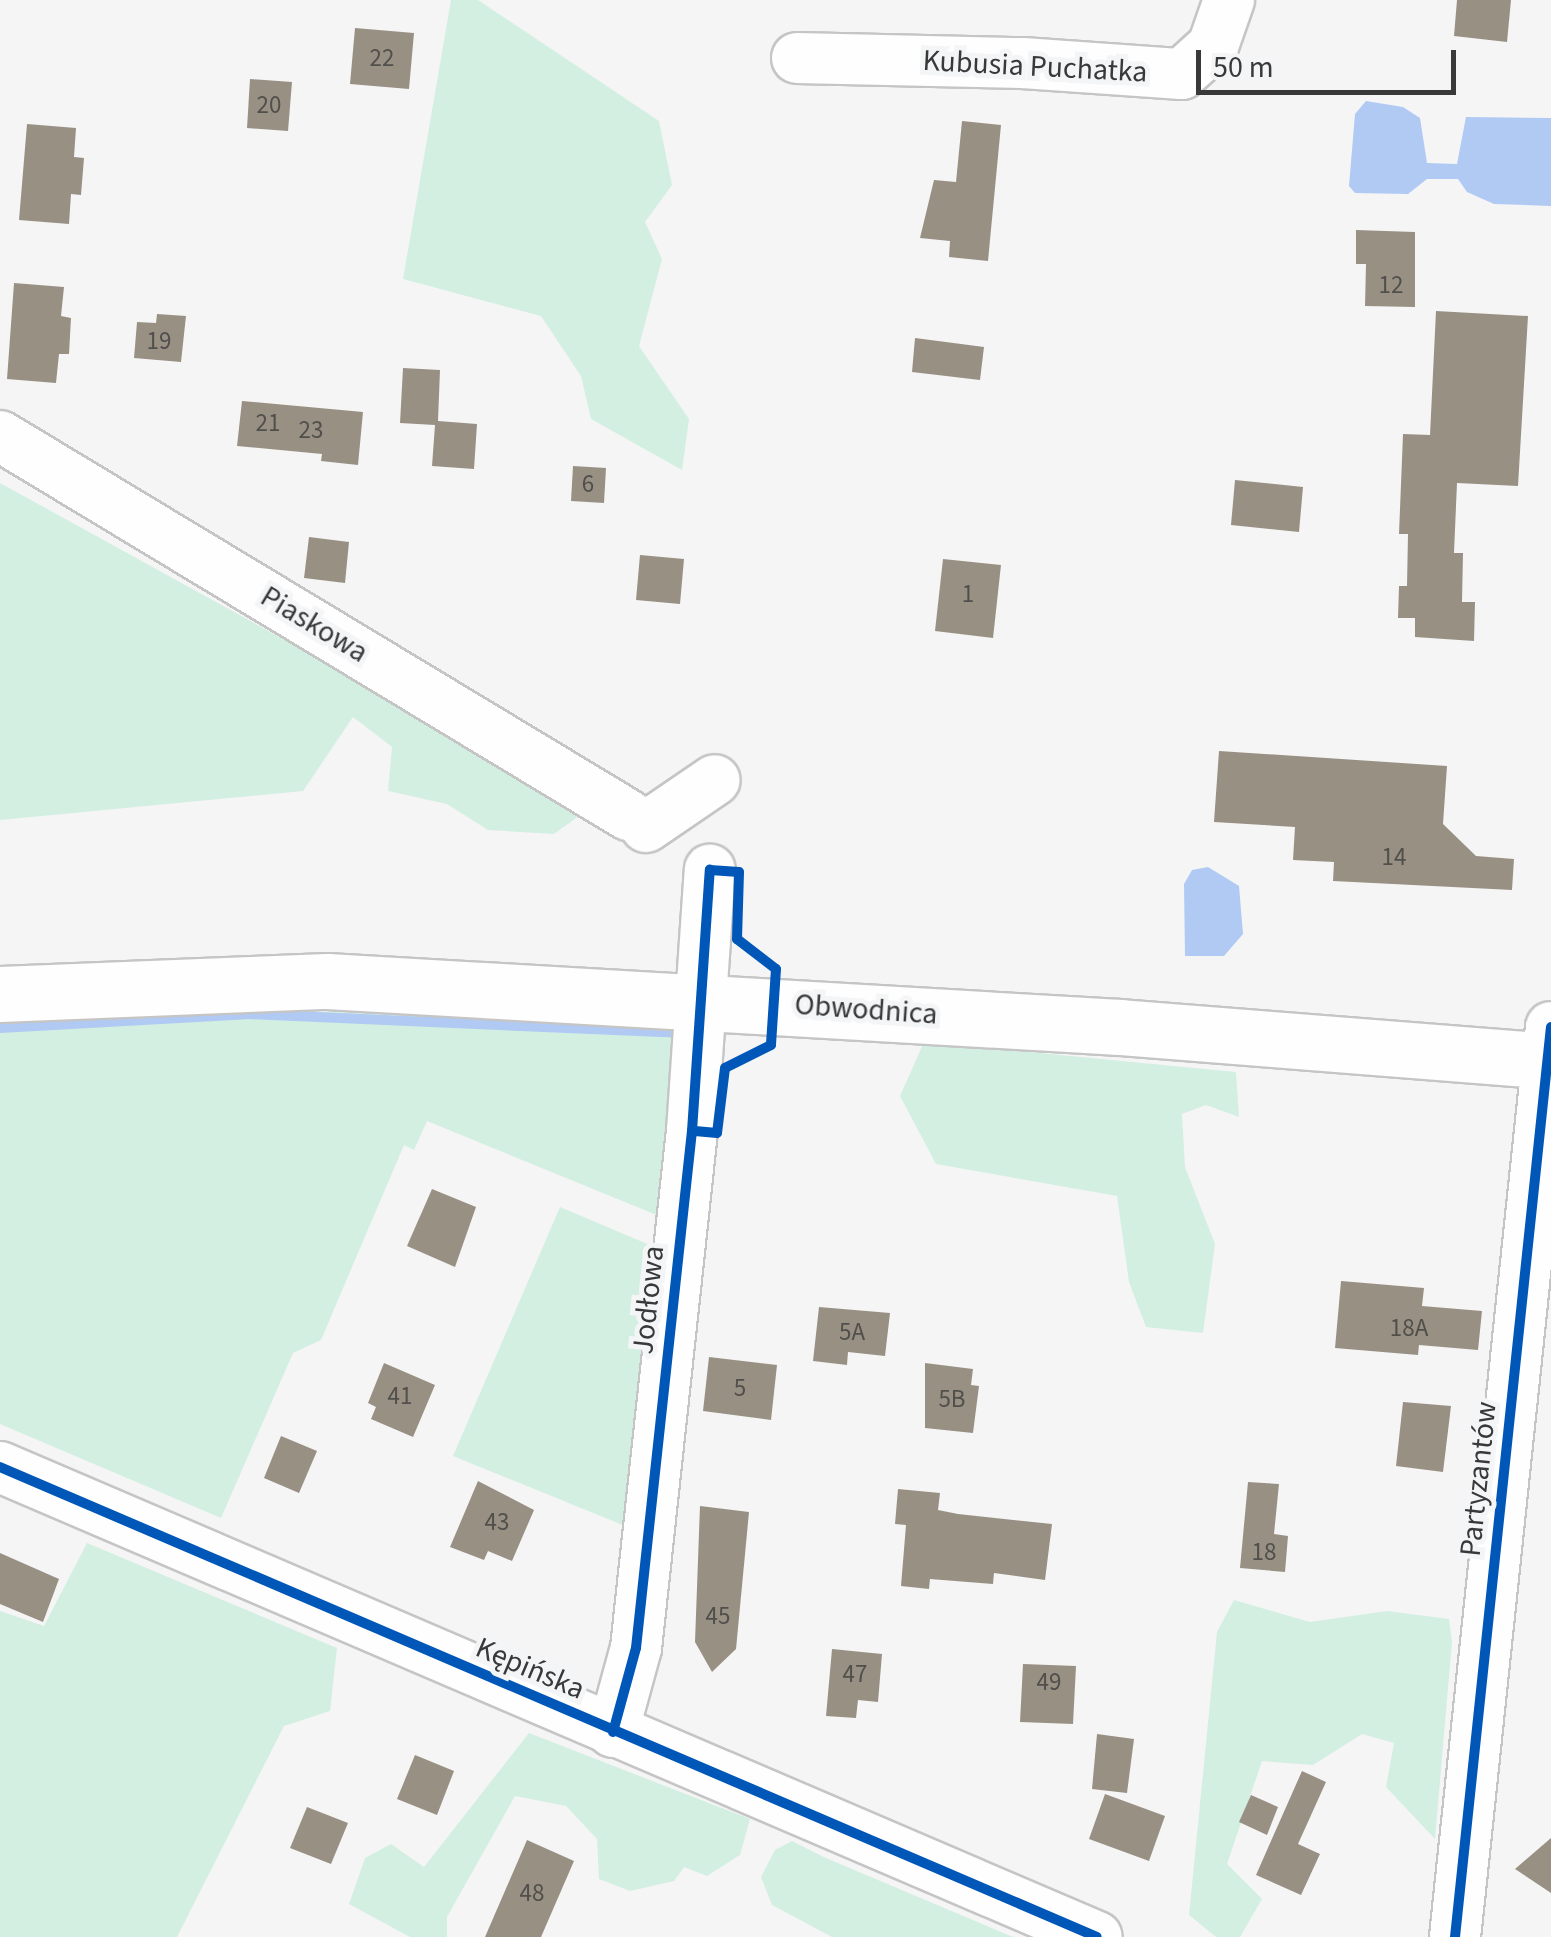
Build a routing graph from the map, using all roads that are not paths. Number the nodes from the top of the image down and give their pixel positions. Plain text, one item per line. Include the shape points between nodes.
1 (1229, 0) edge
2 (798, 58) dead end
3 (0, 436) edge
4 (715, 780) dead end
5 (710, 870) dead end
6 (0, 994) edge
7 (704, 1000) junction
8 (1550, 1050) edge
9 (0, 1467) edge
10 (613, 1732) junction
11 (1097, 1937) edge
12 (1455, 1937) edge

1 - 2 street, Kubusia Puchatka via 1213,46 1182,74 1024,62
3 - 4 street, Piaskowa via 637,821
5 - 7 street, Jodłowa
6 - 7 main road, Obwodnica via 328,981
7 - 8 main road, Obwodnica
7 - 10 street, Jodłowa via 636,1648
8 - 12 street, Partyzantów
9 - 10 street, Kępińska
10 - 11 street, Kępińska

